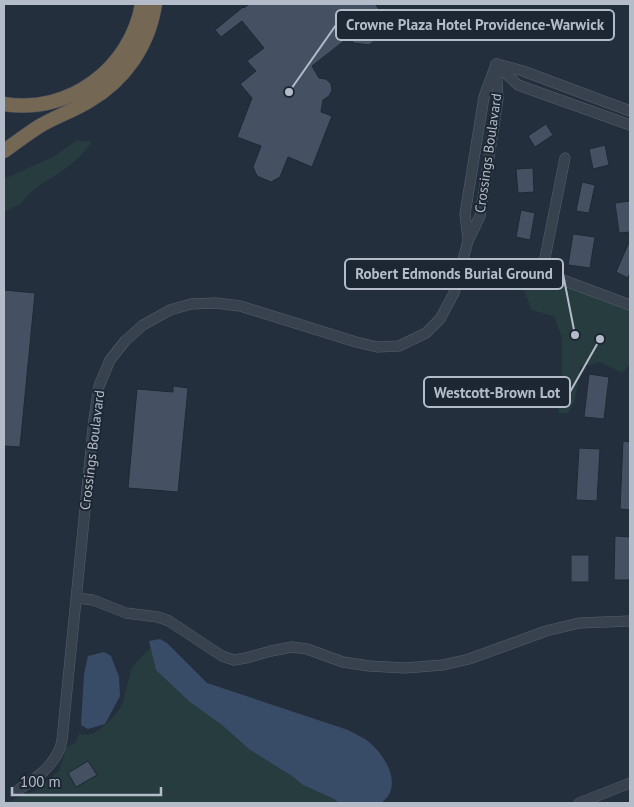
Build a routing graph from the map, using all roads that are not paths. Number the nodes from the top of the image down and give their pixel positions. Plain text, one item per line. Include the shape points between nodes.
1 (142, 4) edge
2 (155, 4) edge
3 (496, 64) junction
4 (4, 104) edge
5 (630, 111) edge
6 (630, 125) edge
7 (4, 151) edge
8 (566, 158) dead end
9 (468, 241) junction
10 (525, 266) dead end
11 (542, 273) junction
12 (630, 305) edge
13 (76, 598) junction
14 (630, 621) edge
15 (630, 783) edge
16 (18, 790) dead end
17 (583, 802) edge

1 - 4 highway via 126,48 96,81 54,101 21,106
2 - 7 highway via 140,49 113,84
3 - 5 street
3 - 6 street, Crossings Boulavard via 518,85
3 - 9 street, Crossings Boulavard via 484,97 468,195 465,214
3 - 9 street, Crossings Boulavard via 497,108 480,216
8 - 11 street
9 - 13 street, Crossings Boulavard via 454,293 440,319 426,333 399,346 377,347 240,306 216,303 191,304 170,310 143,325 125,341 110,360 99,386
10 - 11 street
11 - 12 street
13 - 14 street via 93,600 126,613 169,621 222,656 234,660 292,647 308,649 343,662 405,668 469,659 546,631 579,623
13 - 16 street, Crossings Boulavard via 60,747 51,764
15 - 17 street

